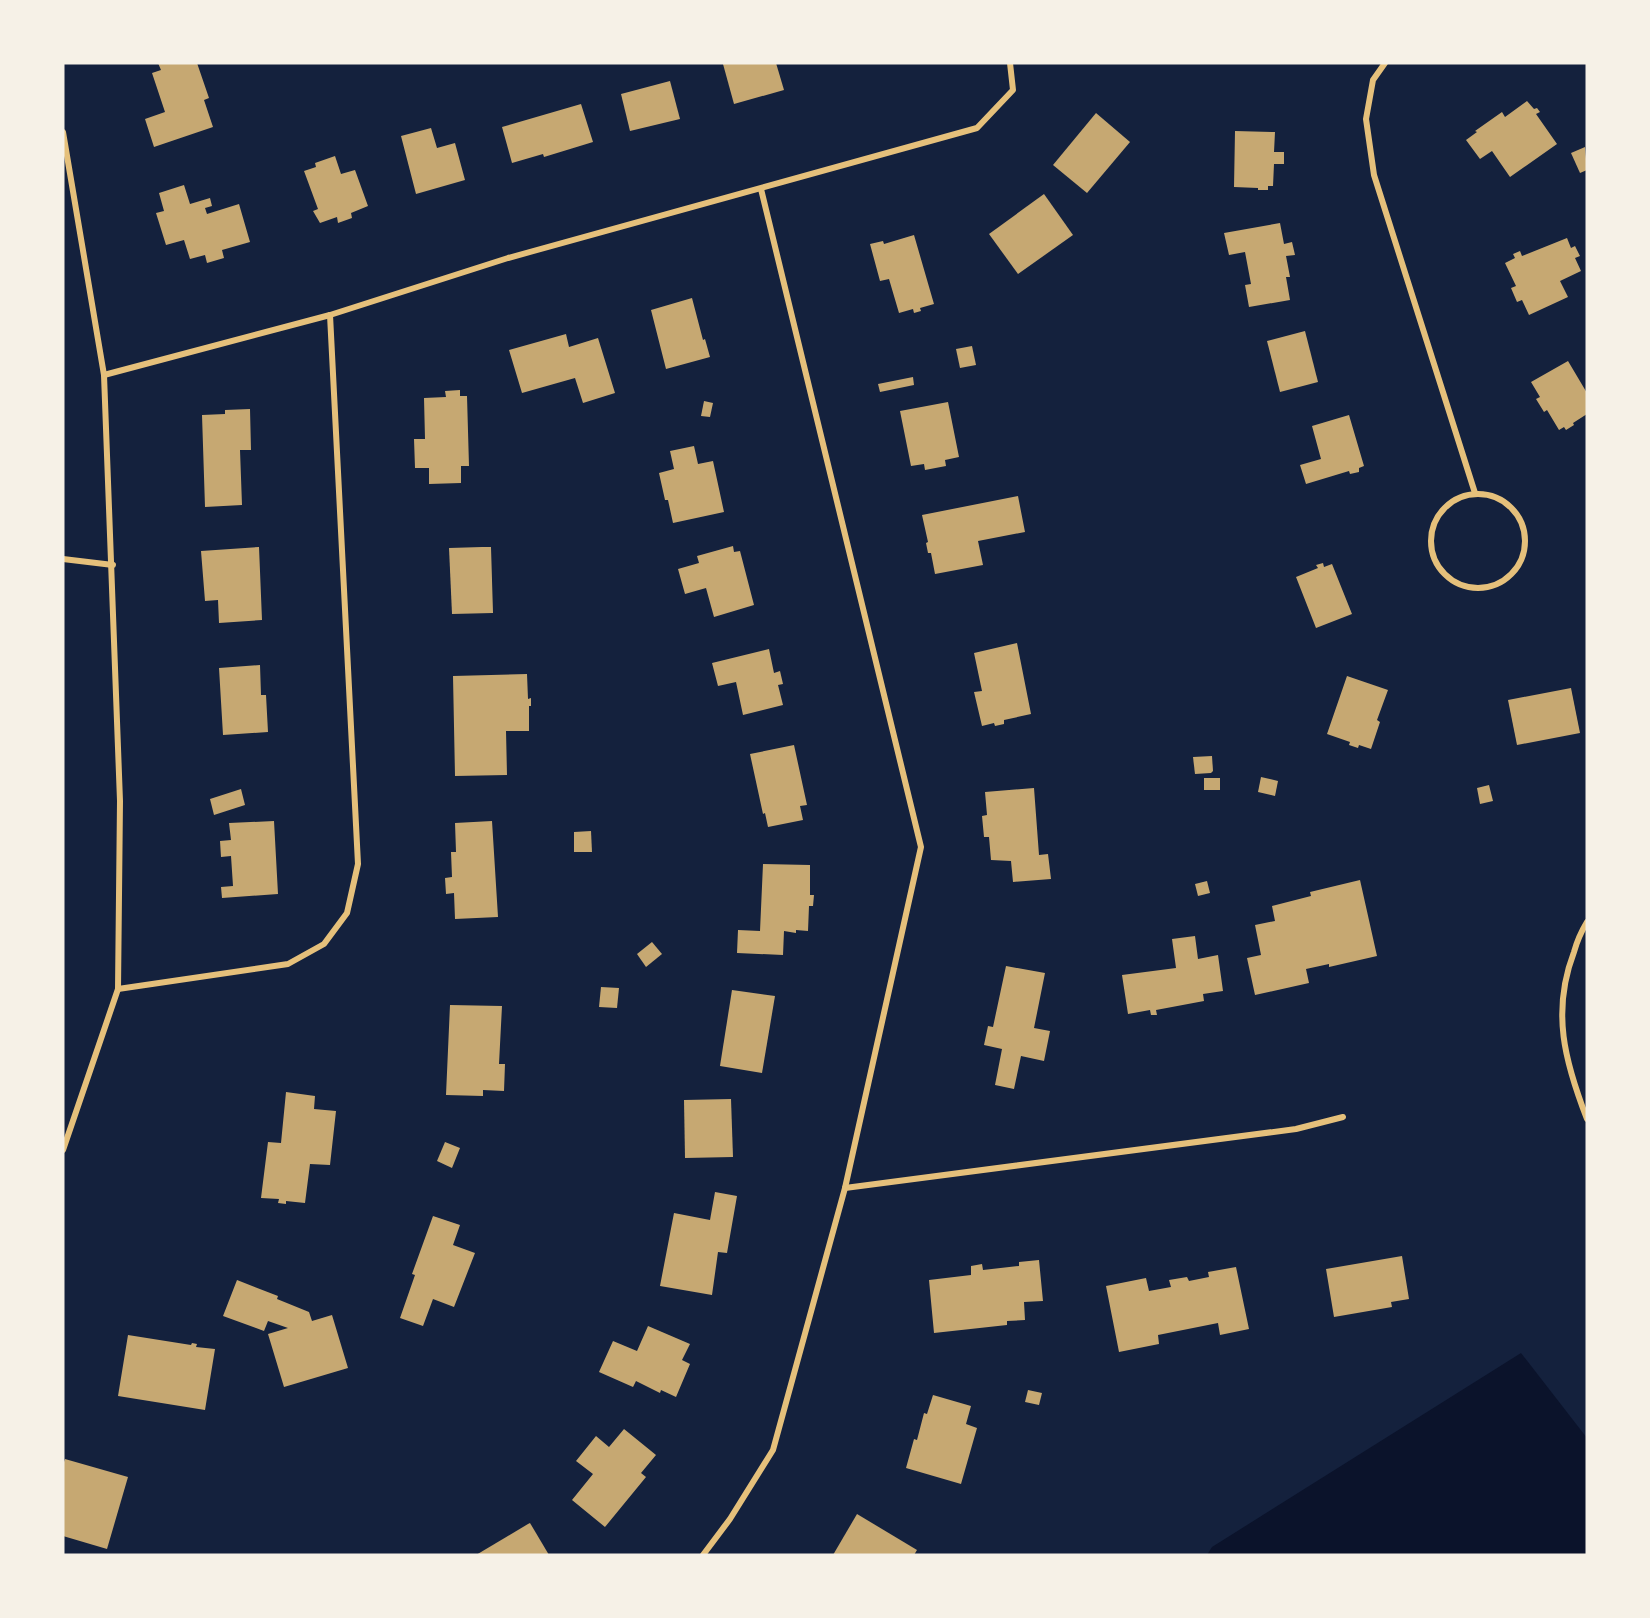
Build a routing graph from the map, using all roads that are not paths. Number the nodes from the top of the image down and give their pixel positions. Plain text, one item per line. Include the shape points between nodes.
1 (1010, 63) edge
2 (1385, 63) edge
3 (63, 132) edge
4 (761, 189) junction
5 (330, 315) junction
6 (104, 375) junction
7 (1475, 493) junction
8 (63, 559) edge
9 (113, 565) junction
10 (1587, 922) edge
11 (118, 989) junction
12 (1343, 1117) dead end
13 (1587, 1119) edge
14 (63, 1150) edge
15 (845, 1188) junction
16 (703, 1555) edge

1 - 4 street via 1013,90 977,128
2 - 7 street via 1373,80 1366,119 1374,175
3 - 6 street
4 - 5 street via 508,258
4 - 15 street via 921,847
5 - 6 street
5 - 11 street via 358,864 347,913 324,944 288,964
6 - 9 street
7 - 7 street via 1446,506 1431,532 1431,547 1445,575 1458,584 1489,587 1503,581 1523,557 1524,526 1505,501
8 - 9 street
9 - 11 street via 120,801
10 - 13 street via 1567,971 1561,1009 1571,1079
11 - 14 street
12 - 15 street via 1296,1129
15 - 16 street via 773,1450

